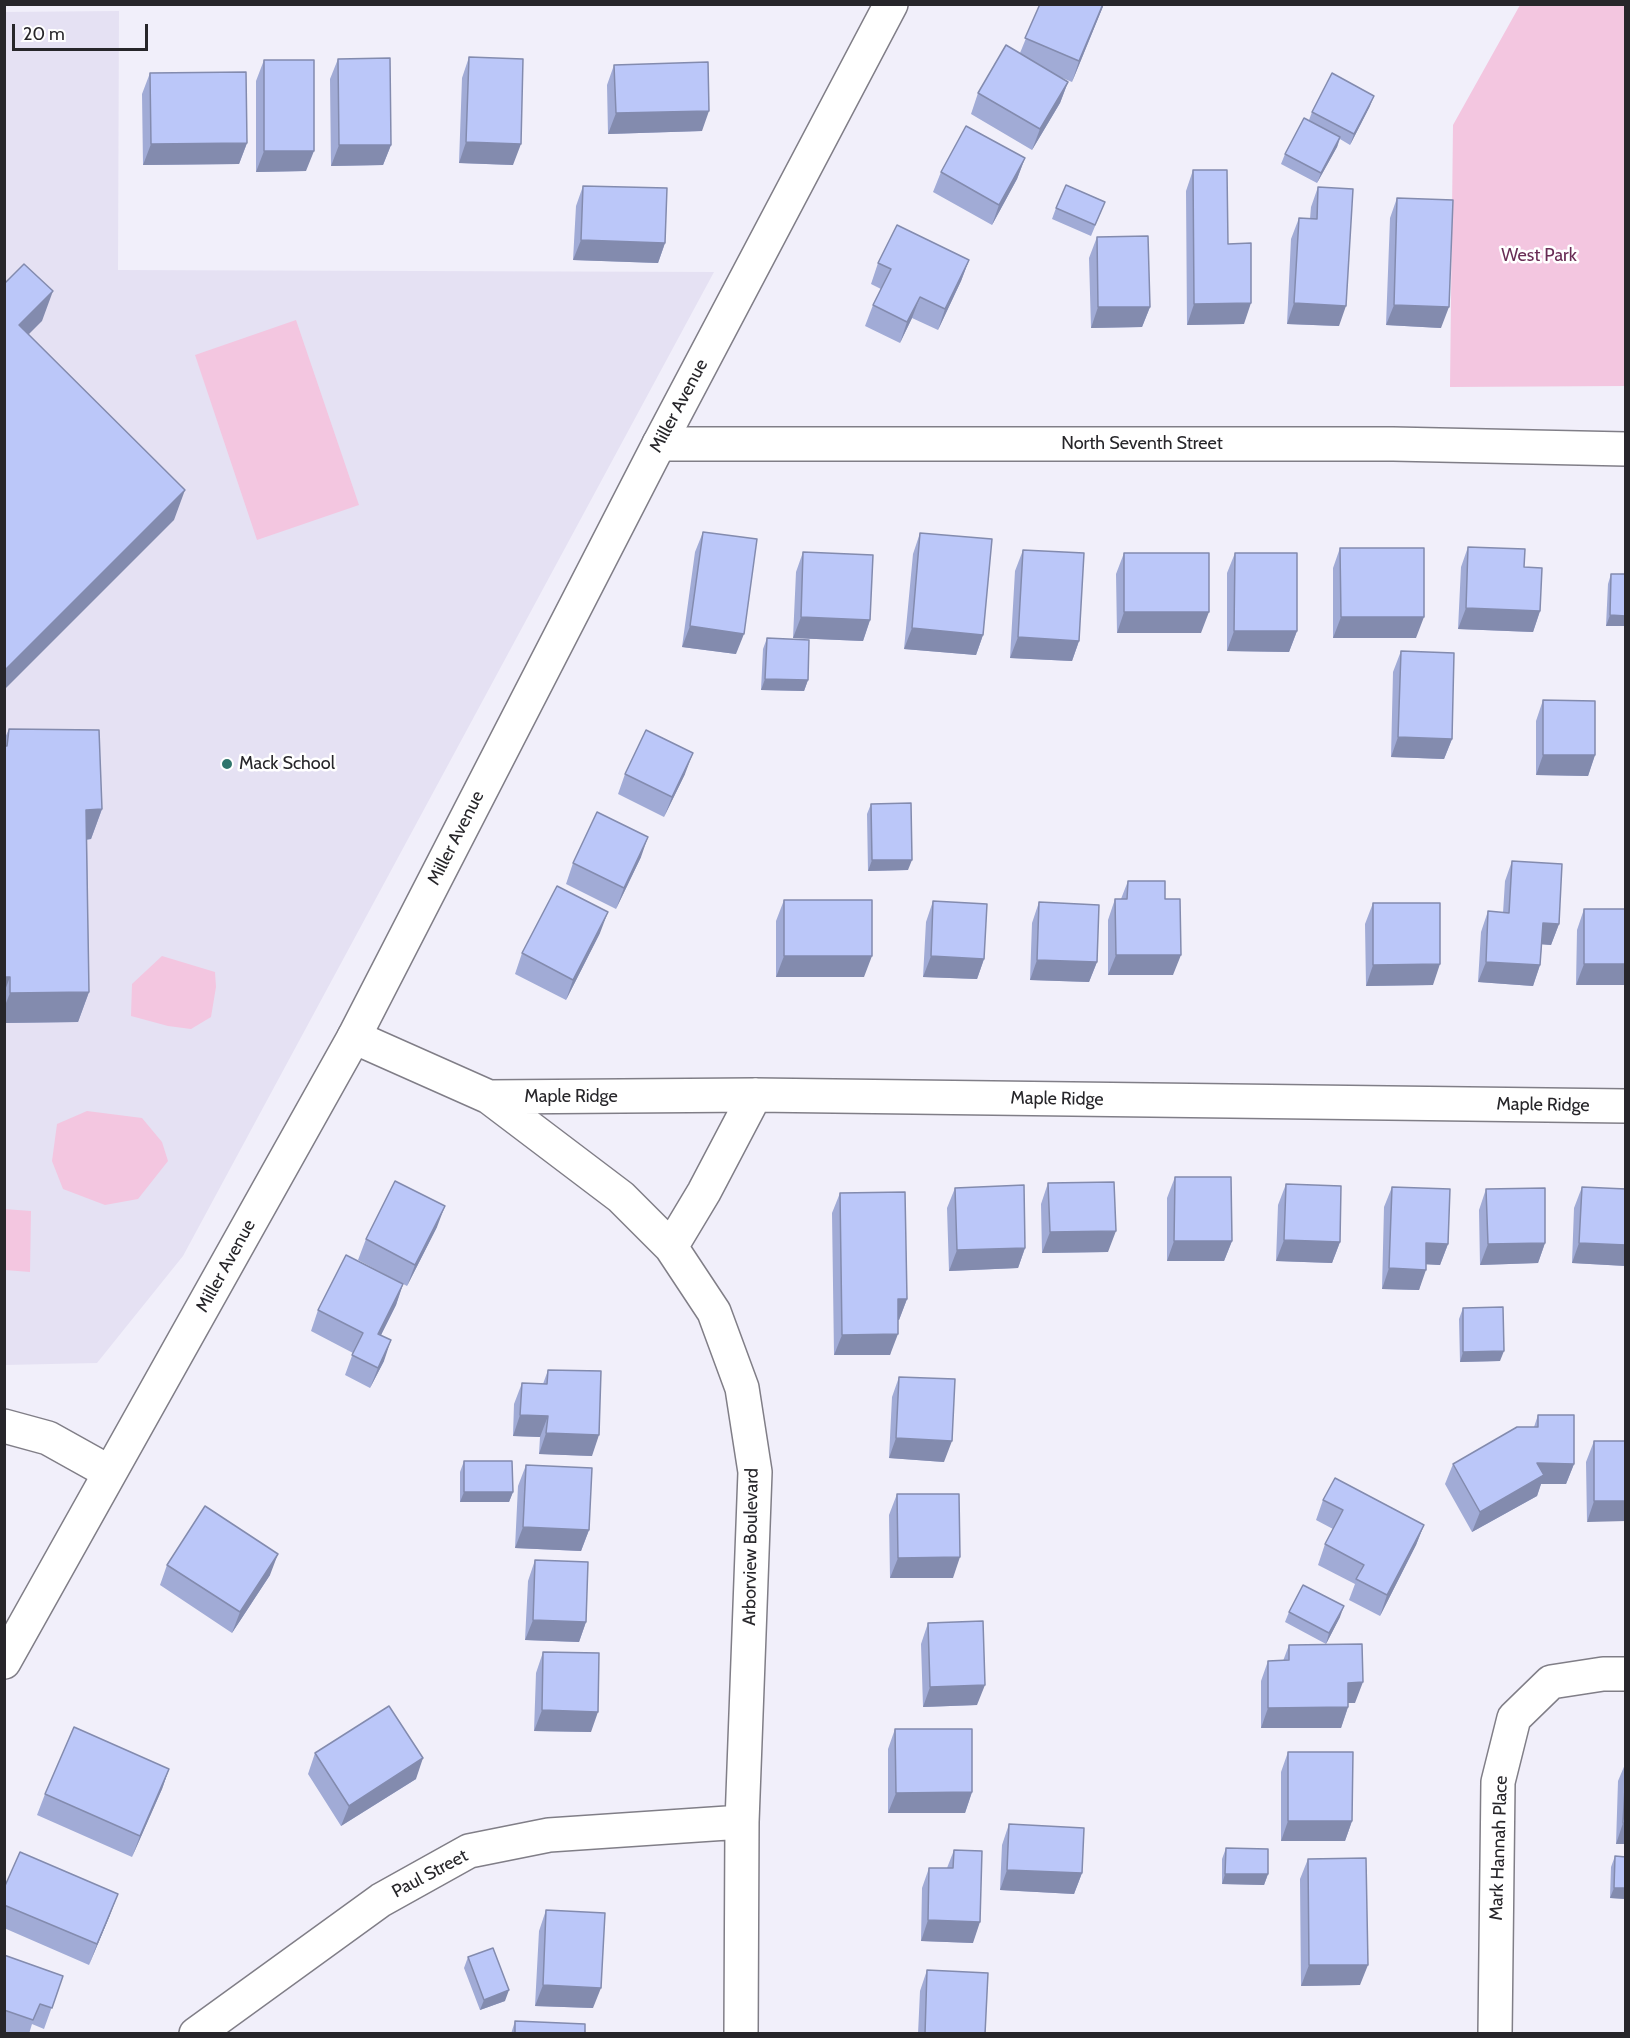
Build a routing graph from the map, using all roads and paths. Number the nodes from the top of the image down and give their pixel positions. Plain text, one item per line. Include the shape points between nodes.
1 (891, 4) edge
2 (658, 444) junction
3 (1626, 449) edge
4 (354, 1037) junction
5 (755, 1095) junction
6 (489, 1097) junction
7 (1626, 1106) edge
8 (671, 1246) junction
9 (4, 1426) edge
10 (109, 1472) junction
11 (4, 1662) edge
12 (1626, 1674) edge
13 (742, 1822) junction
14 (196, 2034) edge
15 (741, 2034) edge
16 (1495, 2034) edge

1 - 2 street, Miller Avenue
2 - 3 street, North Seventh Street via 1393,444
2 - 4 street, Miller Avenue
4 - 6 street, Arborview Boulevard
4 - 10 street, Miller Avenue
5 - 6 street, Maple Ridge
5 - 7 street, Maple Ridge
5 - 8 street
6 - 8 street, Arborview Boulevard via 621,1197
8 - 13 street, Arborview Boulevard via 714,1312 742,1388 755,1472
9 - 10 street via 48,1438
10 - 11 street, Miller Avenue
12 - 16 street, Mark Hannah Place via 1551,1682 1514,1718 1498,1782
13 - 14 street, Paul Street via 549,1835 469,1851 381,1900
13 - 15 street, Arborview Boulevard

